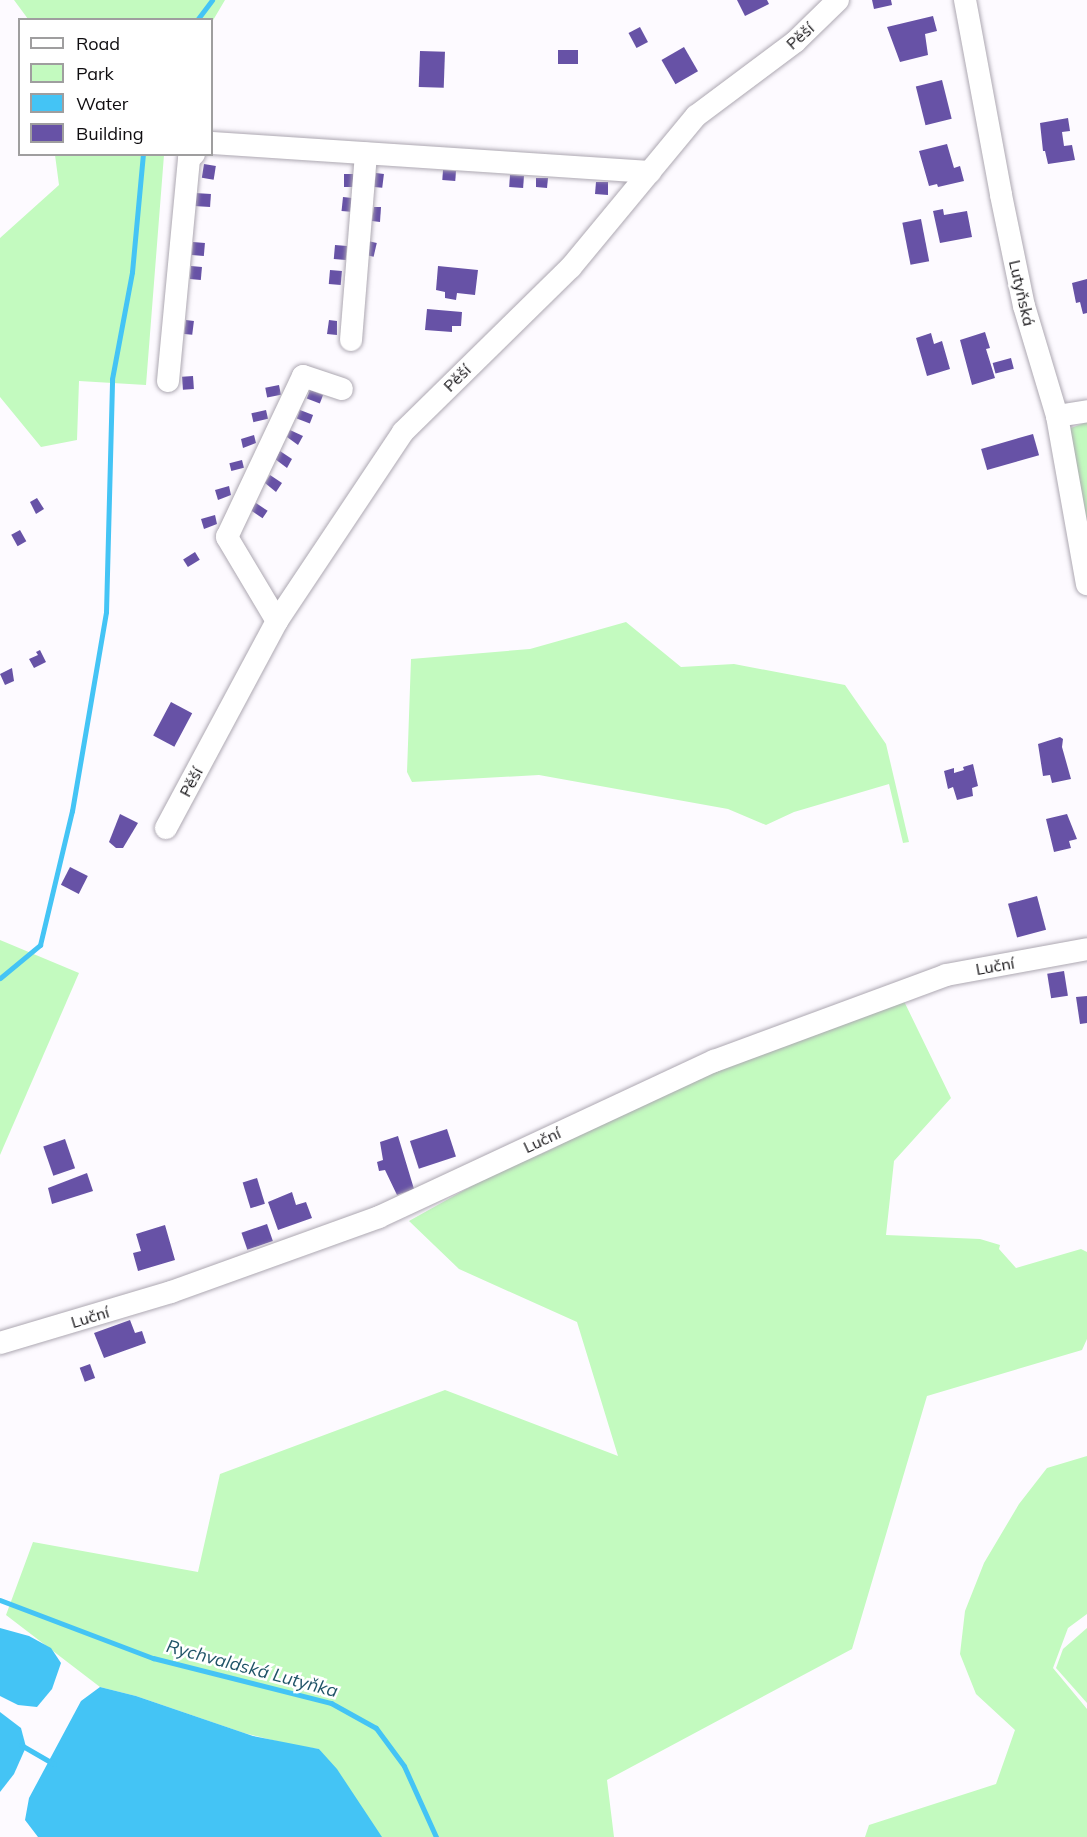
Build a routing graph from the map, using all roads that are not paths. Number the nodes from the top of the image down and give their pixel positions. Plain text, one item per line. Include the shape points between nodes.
1 (838, 0) edge
2 (965, 0) edge
3 (213, 143) edge
4 (366, 154) junction
5 (192, 156) edge
6 (650, 172) junction
7 (351, 340) dead end
8 (168, 381) dead end
9 (342, 389) dead end
10 (1087, 411) edge
11 (1057, 416) junction
12 (1087, 584) edge
13 (277, 621) junction
14 (166, 828) dead end
15 (1087, 949) edge
16 (0, 1343) edge

1 - 6 street, Pěší via 795,42 696,116
2 - 11 street, Lutyňská via 1024,306
3 - 4 street
4 - 6 street
4 - 7 street
5 - 8 street
6 - 13 street, Pěší via 572,267 403,432
9 - 13 street via 303,376 227,537
10 - 11 street
11 - 12 street, Lutyňská
13 - 14 street, Pěší
15 - 16 street, Luční via 946,975 714,1061 379,1216 171,1292

